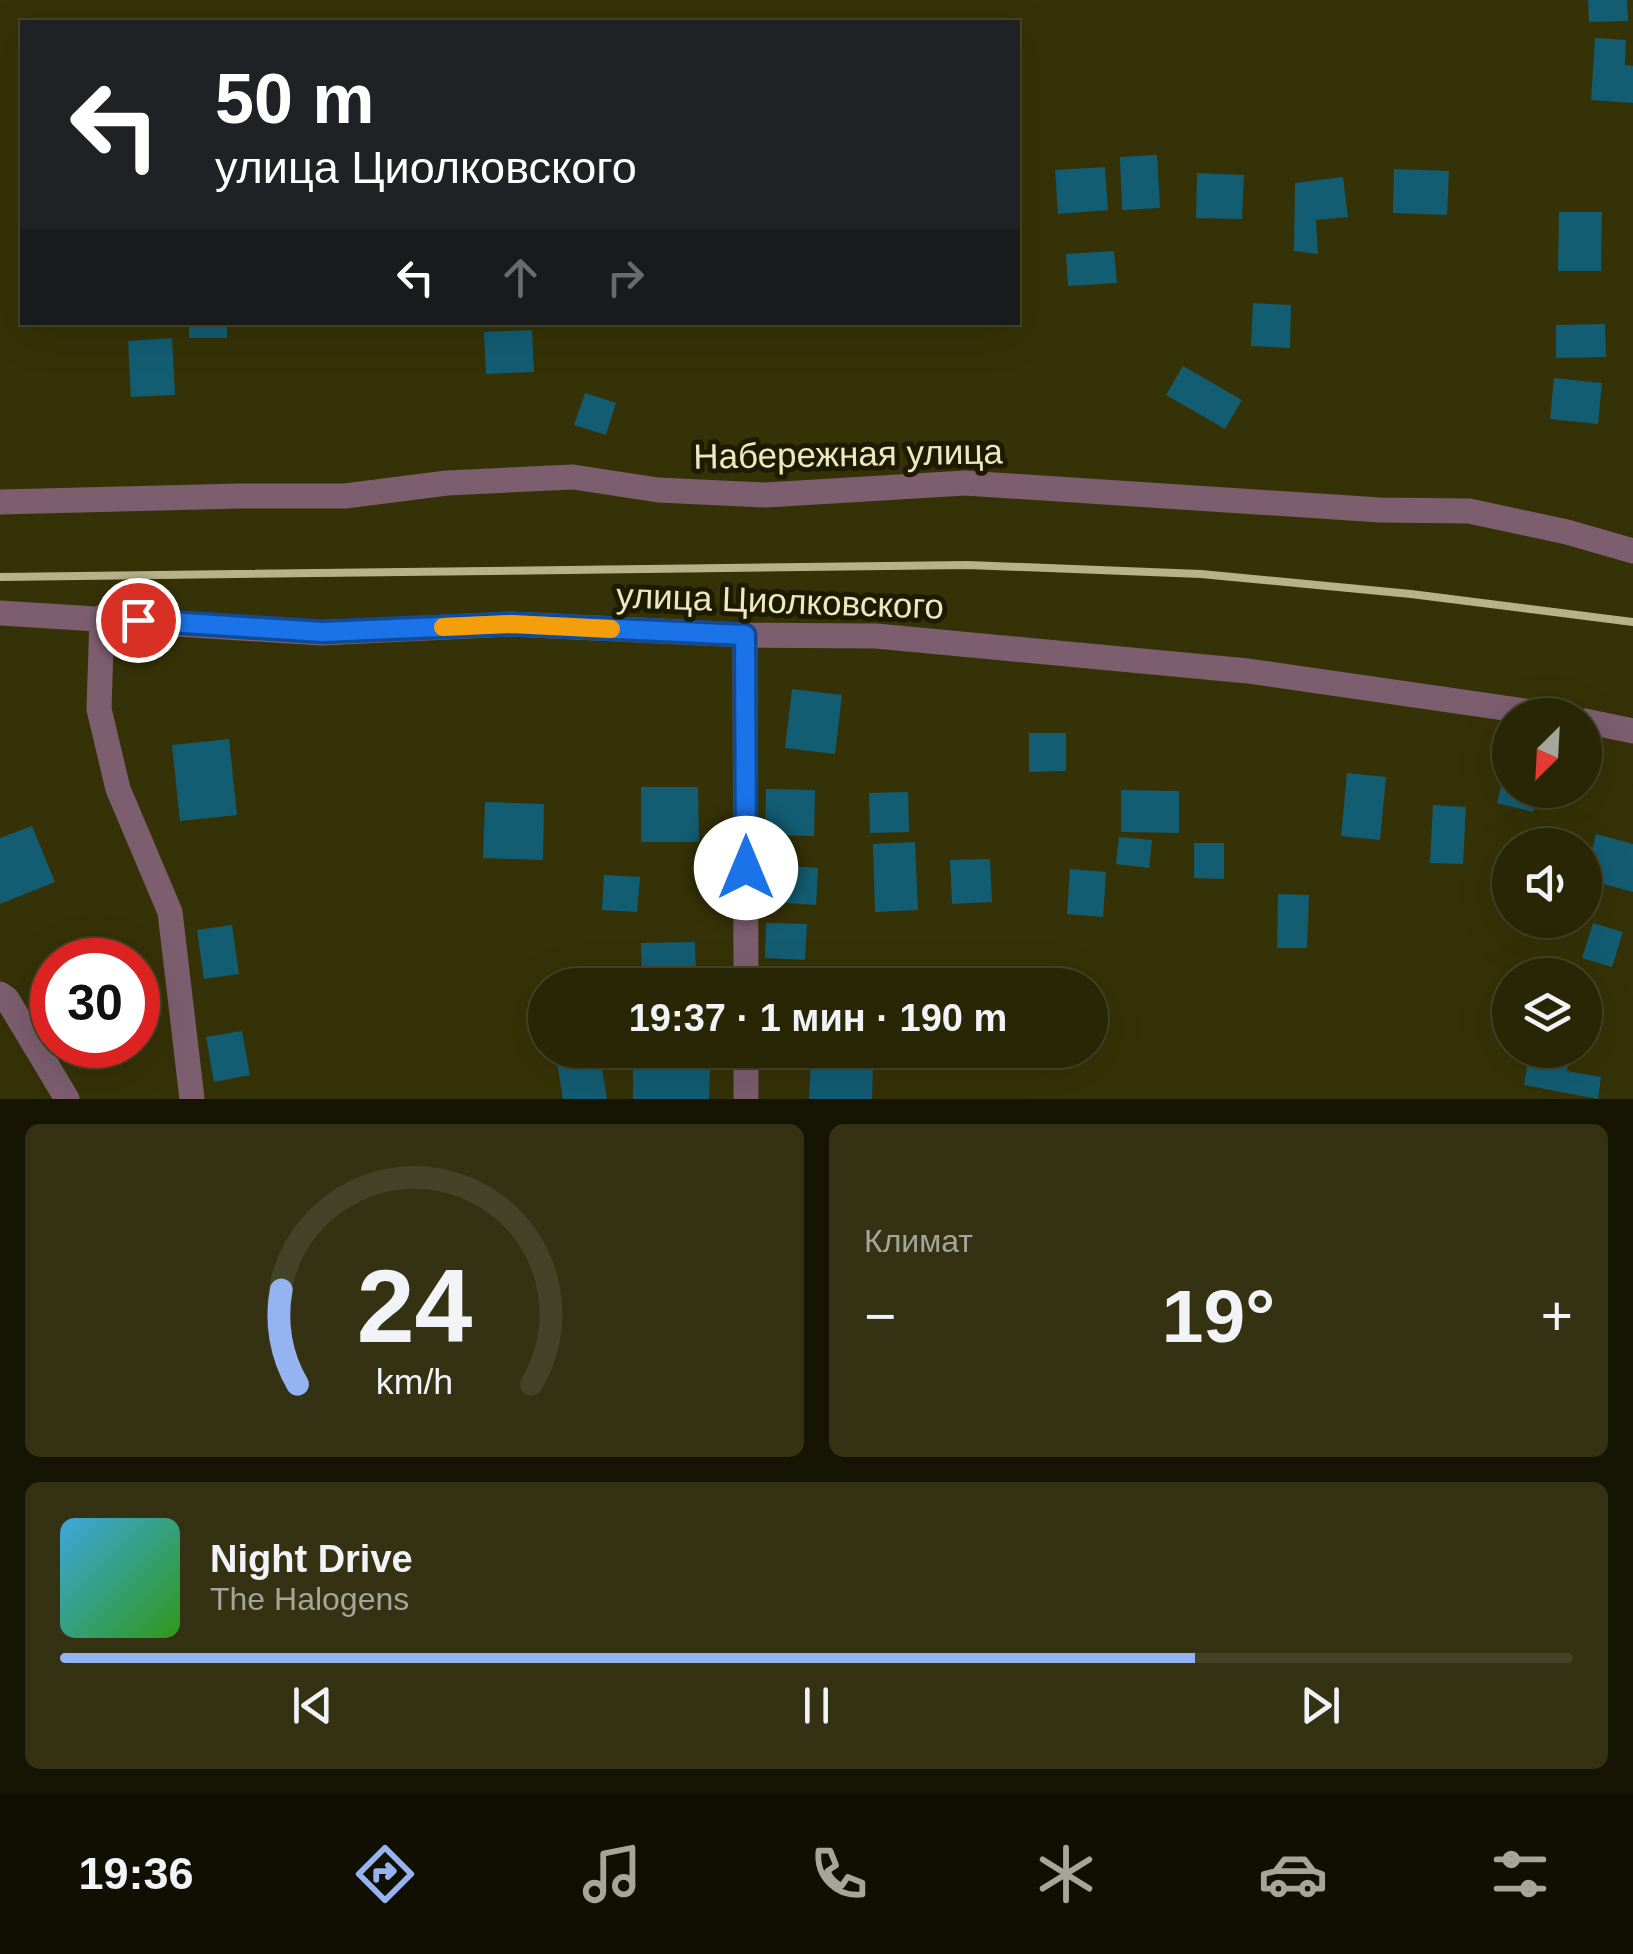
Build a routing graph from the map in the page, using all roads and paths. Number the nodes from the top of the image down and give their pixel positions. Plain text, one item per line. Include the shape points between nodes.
1 (0, 502) edge
2 (1633, 551) edge
3 (0, 613) edge
4 (102, 617) junction
5 (745, 635) junction
6 (1492, 706) edge
7 (1602, 725) edge
8 (1633, 731) edge
9 (746, 968) edge
10 (0, 994) edge
11 (746, 1068) edge
12 (67, 1099) edge
13 (192, 1099) edge
14 (746, 1099) edge

1 - 2 street, Набережная улица via 345,496 574,477 658,490 766,495 966,484 1470,511
3 - 4 street, улица Циолковского
4 - 5 street, улица Циолковского via 322,632 511,624
4 - 13 street via 99,709 118,789 170,912
5 - 6 street, улица Циолковского via 876,636 1228,669
5 - 9 street
7 - 8 street
10 - 12 street
11 - 14 street

